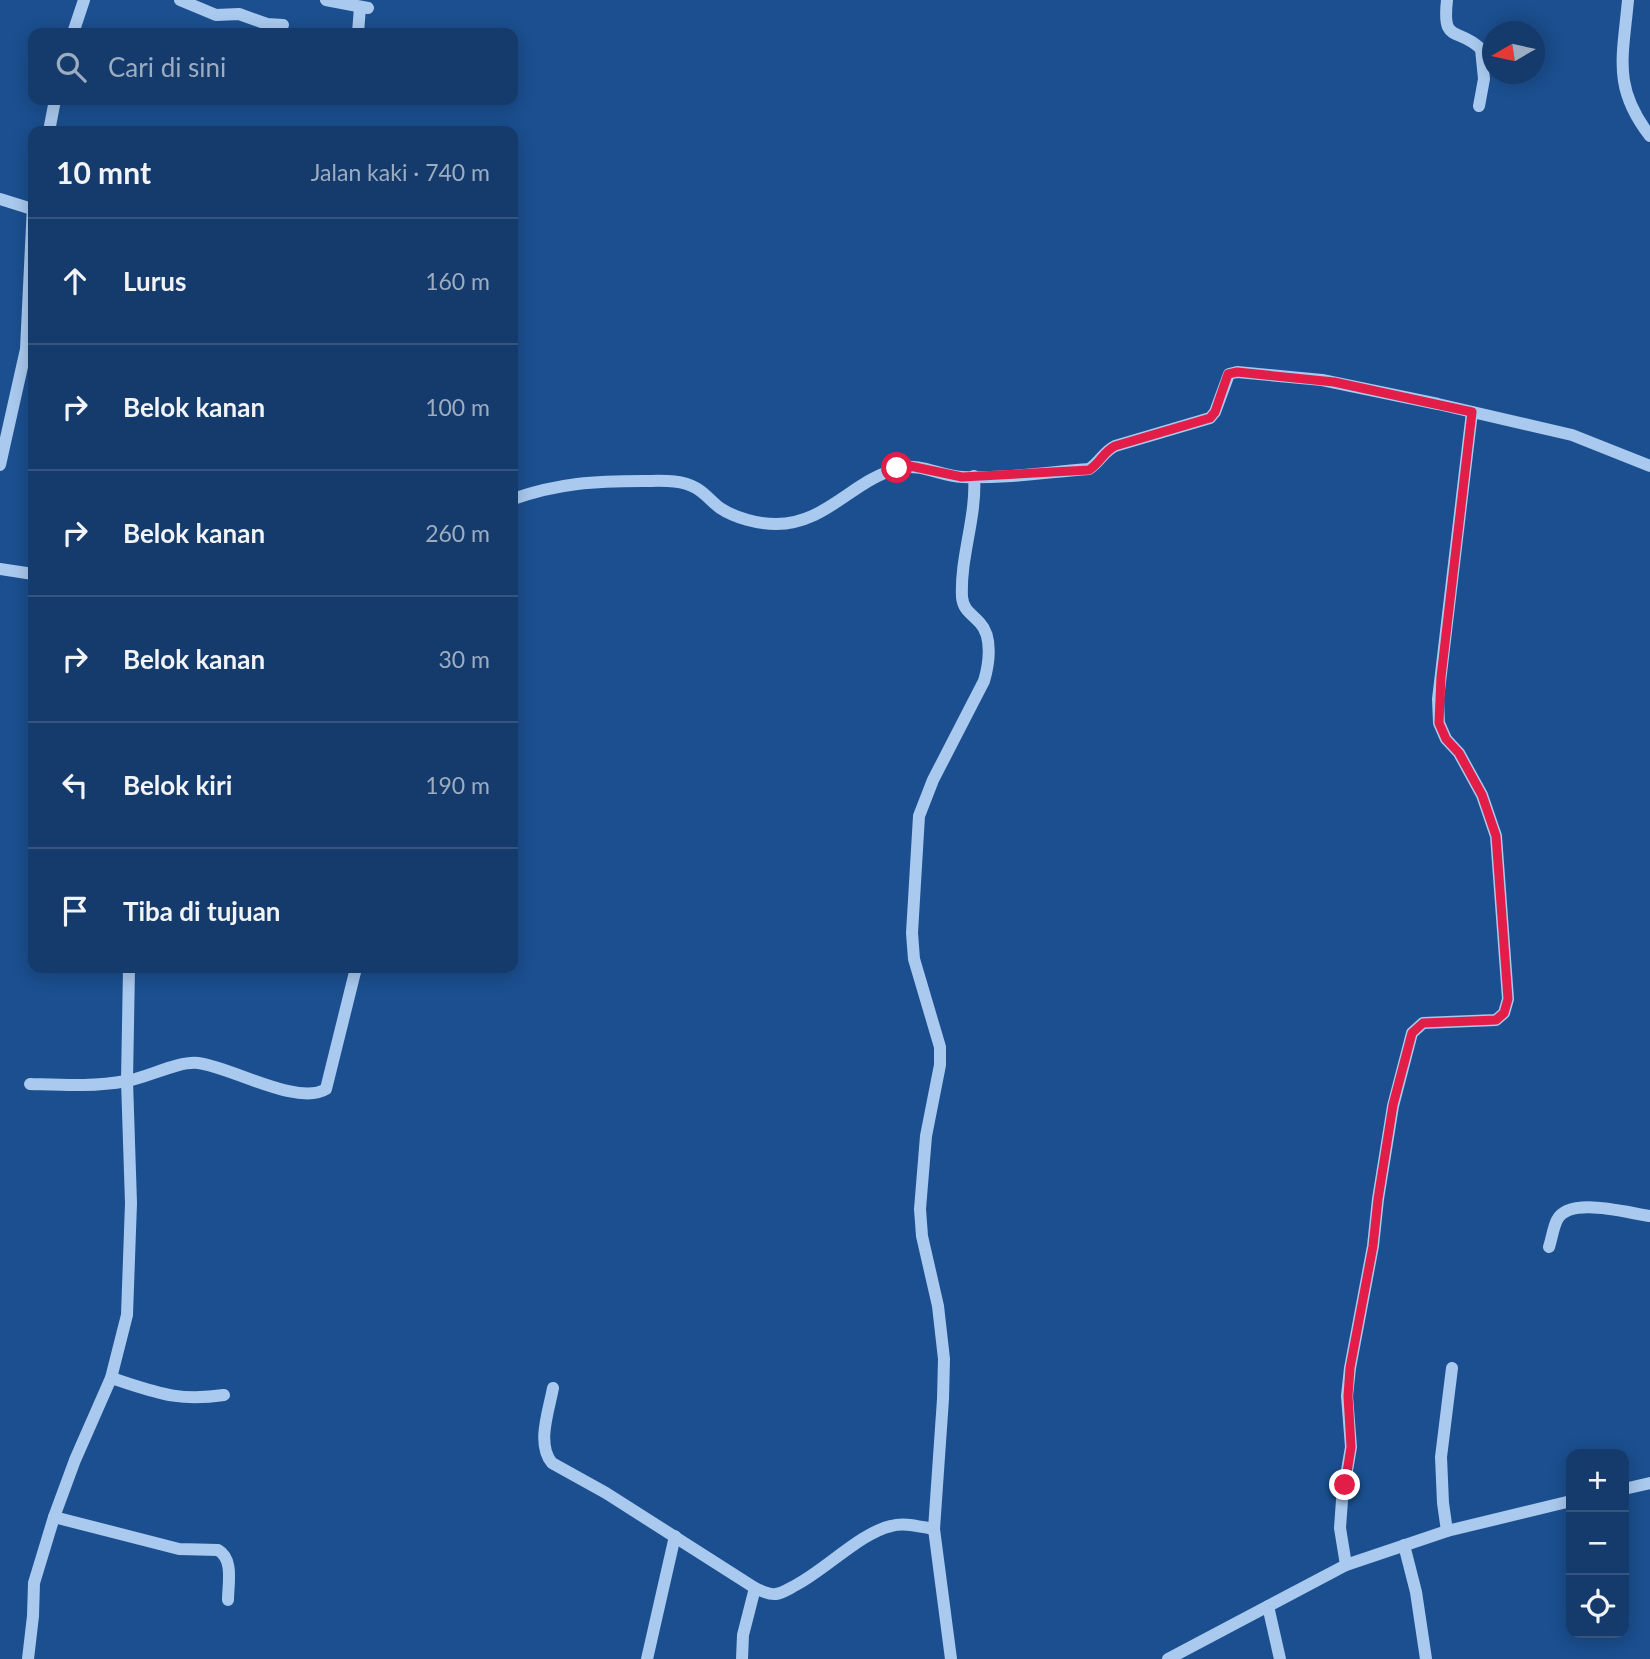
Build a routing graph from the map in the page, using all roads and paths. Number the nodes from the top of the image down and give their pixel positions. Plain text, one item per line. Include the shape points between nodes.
1 (84, 0) edge
2 (180, 0) edge
3 (326, 0) edge
4 (1447, 0) edge
5 (1628, 0) edge
6 (283, 25) dead end
7 (75, 28) edge
8 (359, 28) edge
9 (54, 105) edge
10 (1479, 106) dead end
11 (50, 126) edge
12 (1650, 136) edge
13 (0, 199) edge
14 (28, 206) edge
15 (28, 308) edge
16 (1472, 412) junction
17 (0, 465) edge
18 (1650, 466) edge
19 (974, 477) junction
20 (518, 498) edge
21 (0, 569) edge
22 (28, 574) edge
23 (130, 973) edge
24 (355, 973) edge
25 (127, 1081) junction
26 (30, 1084) dead end
27 (1650, 1216) edge
28 (1549, 1247) dead end
29 (1452, 1368) dead end
30 (111, 1378) junction
31 (553, 1388) dead end
32 (224, 1395) dead end
33 (1650, 1483) edge
34 (1629, 1488) edge
35 (1566, 1502) edge
36 (54, 1517) junction
37 (934, 1529) junction
38 (1447, 1531) junction
39 (675, 1536) junction
40 (1405, 1545) junction
41 (1346, 1565) junction
42 (755, 1588) junction
43 (228, 1600) dead end
44 (1268, 1605) junction
45 (28, 1659) edge
46 (647, 1659) edge
47 (742, 1659) edge
48 (951, 1659) edge
49 (1168, 1659) edge
50 (1280, 1659) edge
51 (1426, 1659) edge

1 - 7 street
2 - 6 street via 216,15 239,14
3 - 8 street via 364,8
4 - 10 street via 1446,27 1481,49 1484,79
5 - 12 street via 1621,65 1625,92 1636,119
9 - 11 street
13 - 14 street
15 - 17 street via 26,349
16 - 18 street via 1572,435
16 - 19 street via 1322,380 1233,373 1228,374 1210,418 1115,446 1089,470
16 - 41 street via 1438,699 1439,723 1482,795 1496,836 1508,999 1496,1020 1423,1023 1412,1033 1407,1048 1393,1105 1350,1368 1351,1447 1340,1528
19 - 20 street via 897,468 852,491 819,515 774,524 749,521 676,481 596,481
19 - 37 street via 962,597 967,612 986,633 988,664 919,816 914,893 914,959 940,1048 920,1209 944,1359
21 - 22 street
23 - 25 street
24 - 25 street via 326,1089 318,1094 257,1082 198,1063
25 - 26 street via 85,1086
25 - 30 street via 131,1203 127,1315
27 - 28 street via 1573,1208 1557,1220
29 - 38 street via 1441,1457
30 - 32 street via 172,1398
30 - 36 street
31 - 39 street via 546,1457
33 - 34 street
35 - 38 street
36 - 43 street via 179,1549 218,1550 228,1561
36 - 45 street via 34,1583
37 - 42 street via 888,1526 787,1590 776,1594
37 - 48 street
38 - 40 street
39 - 42 street
39 - 46 street
40 - 41 street
40 - 51 street
41 - 44 street
42 - 47 street
44 - 49 street
44 - 50 street

